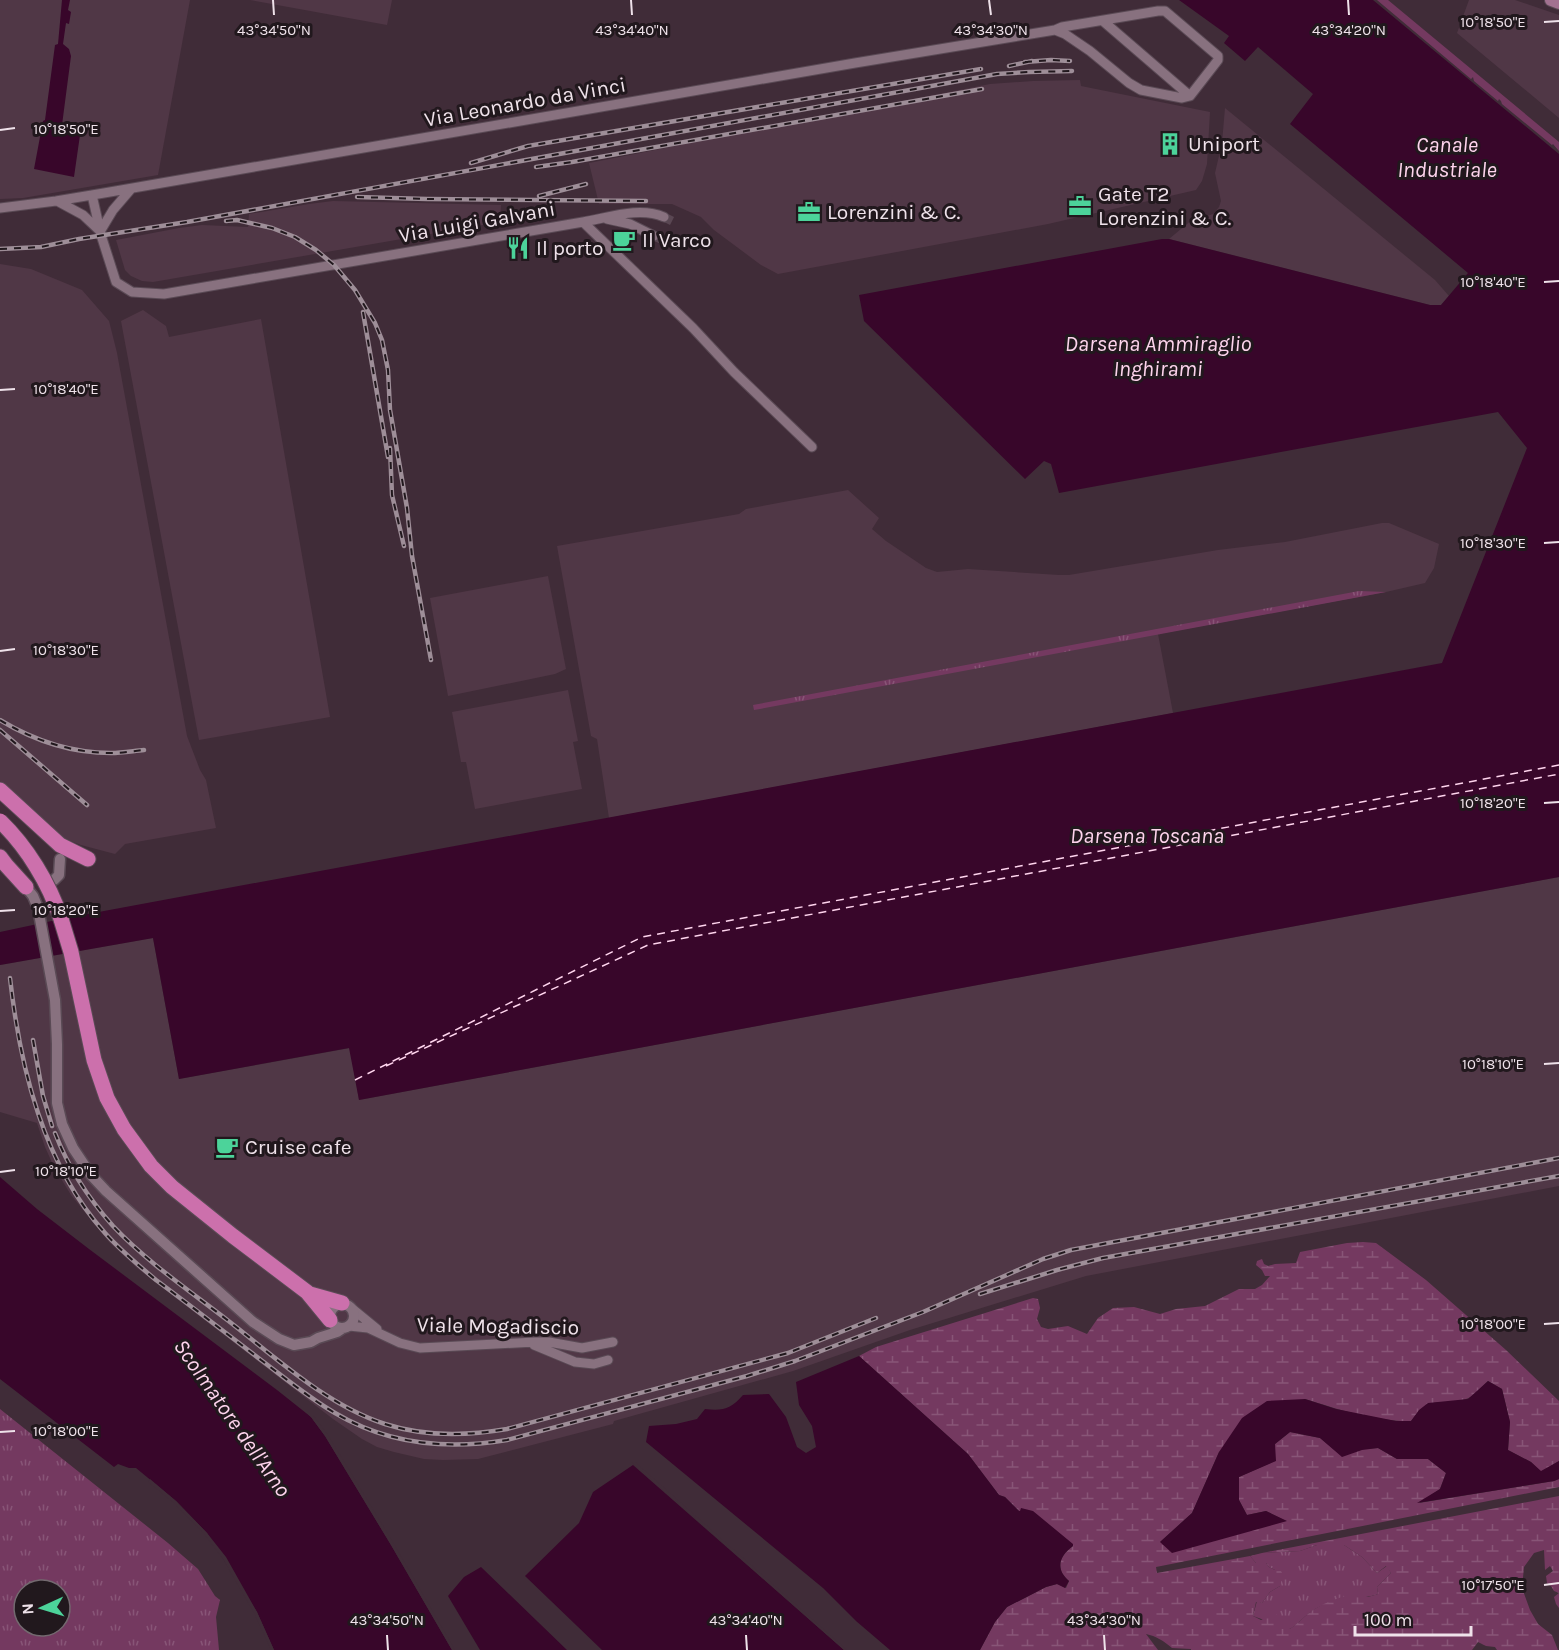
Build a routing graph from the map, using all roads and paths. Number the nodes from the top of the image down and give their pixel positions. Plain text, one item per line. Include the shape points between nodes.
1 (1551, 0) edge
2 (1559, 3) edge
3 (1103, 21) junction
4 (1055, 30) junction
5 (1190, 96) junction
6 (131, 189) junction
7 (92, 195) junction
8 (57, 201) junction
9 (0, 208) edge
10 (83, 215) junction
11 (664, 217) tunnel mouth
12 (605, 218) junction
13 (583, 222) junction
14 (100, 231) junction
15 (654, 236) tunnel mouth
16 (812, 447) dead end
17 (0, 790) edge
18 (0, 821) edge
19 (50, 837) junction
20 (0, 857) edge
21 (60, 859) joint
22 (88, 859) dead end
23 (54, 880) dead end
24 (26, 887) joint
25 (45, 898) dead end
26 (40, 920) junction
27 (307, 1292) junction
28 (346, 1304) junction
29 (330, 1321) junction
30 (346, 1327) junction
31 (384, 1334) junction
32 (318, 1338) junction
33 (613, 1342) dead end
34 (526, 1343) junction
35 (608, 1360) dead end

1 - 2 main road
3 - 4 street, Via Leonardo da Vinci
3 - 5 street
3 - 5 street, Via Leonardo da Vinci via 1165,11 1218,56 1217,63
4 - 5 street via 1141,90
4 - 6 street, Via Leonardo da Vinci
6 - 7 street, Via Leonardo da Vinci
6 - 14 street
7 - 8 street, Via Leonardo da Vinci
7 - 10 street
7 - 14 street, Via Luigi Galvani
8 - 9 street, Via Leonardo da Vinci
8 - 10 street
10 - 14 street
11 - 12 street via 633,213
12 - 13 street
12 - 15 street
13 - 14 street, Via Luigi Galvani via 164,294 132,292 116,282
13 - 16 street, Via Luigi Galvani
17 - 19 highway
18 - 27 highway, bridge via 35,865 58,909 94,1060 117,1118 160,1176
19 - 21 highway
19 - 22 highway
20 - 24 highway
21 - 23 street via 59,875
24 - 26 street via 36,902
25 - 26 street
26 - 32 street via 55,1000 57,1103 68,1138 92,1175 269,1334 290,1344
27 - 28 highway
27 - 29 highway
28 - 29 street via 332,1308
28 - 30 street via 354,1316
28 - 31 street, Viale Mogadiscio
29 - 30 street, Viale Mogadiscio via 336,1327
29 - 32 street
30 - 31 street, Viale Mogadiscio via 364,1327
30 - 32 street
31 - 34 street, Viale Mogadiscio via 420,1348
33 - 34 street, Viale Mogadiscio via 582,1348 549,1342
34 - 35 street via 575,1362 594,1364

